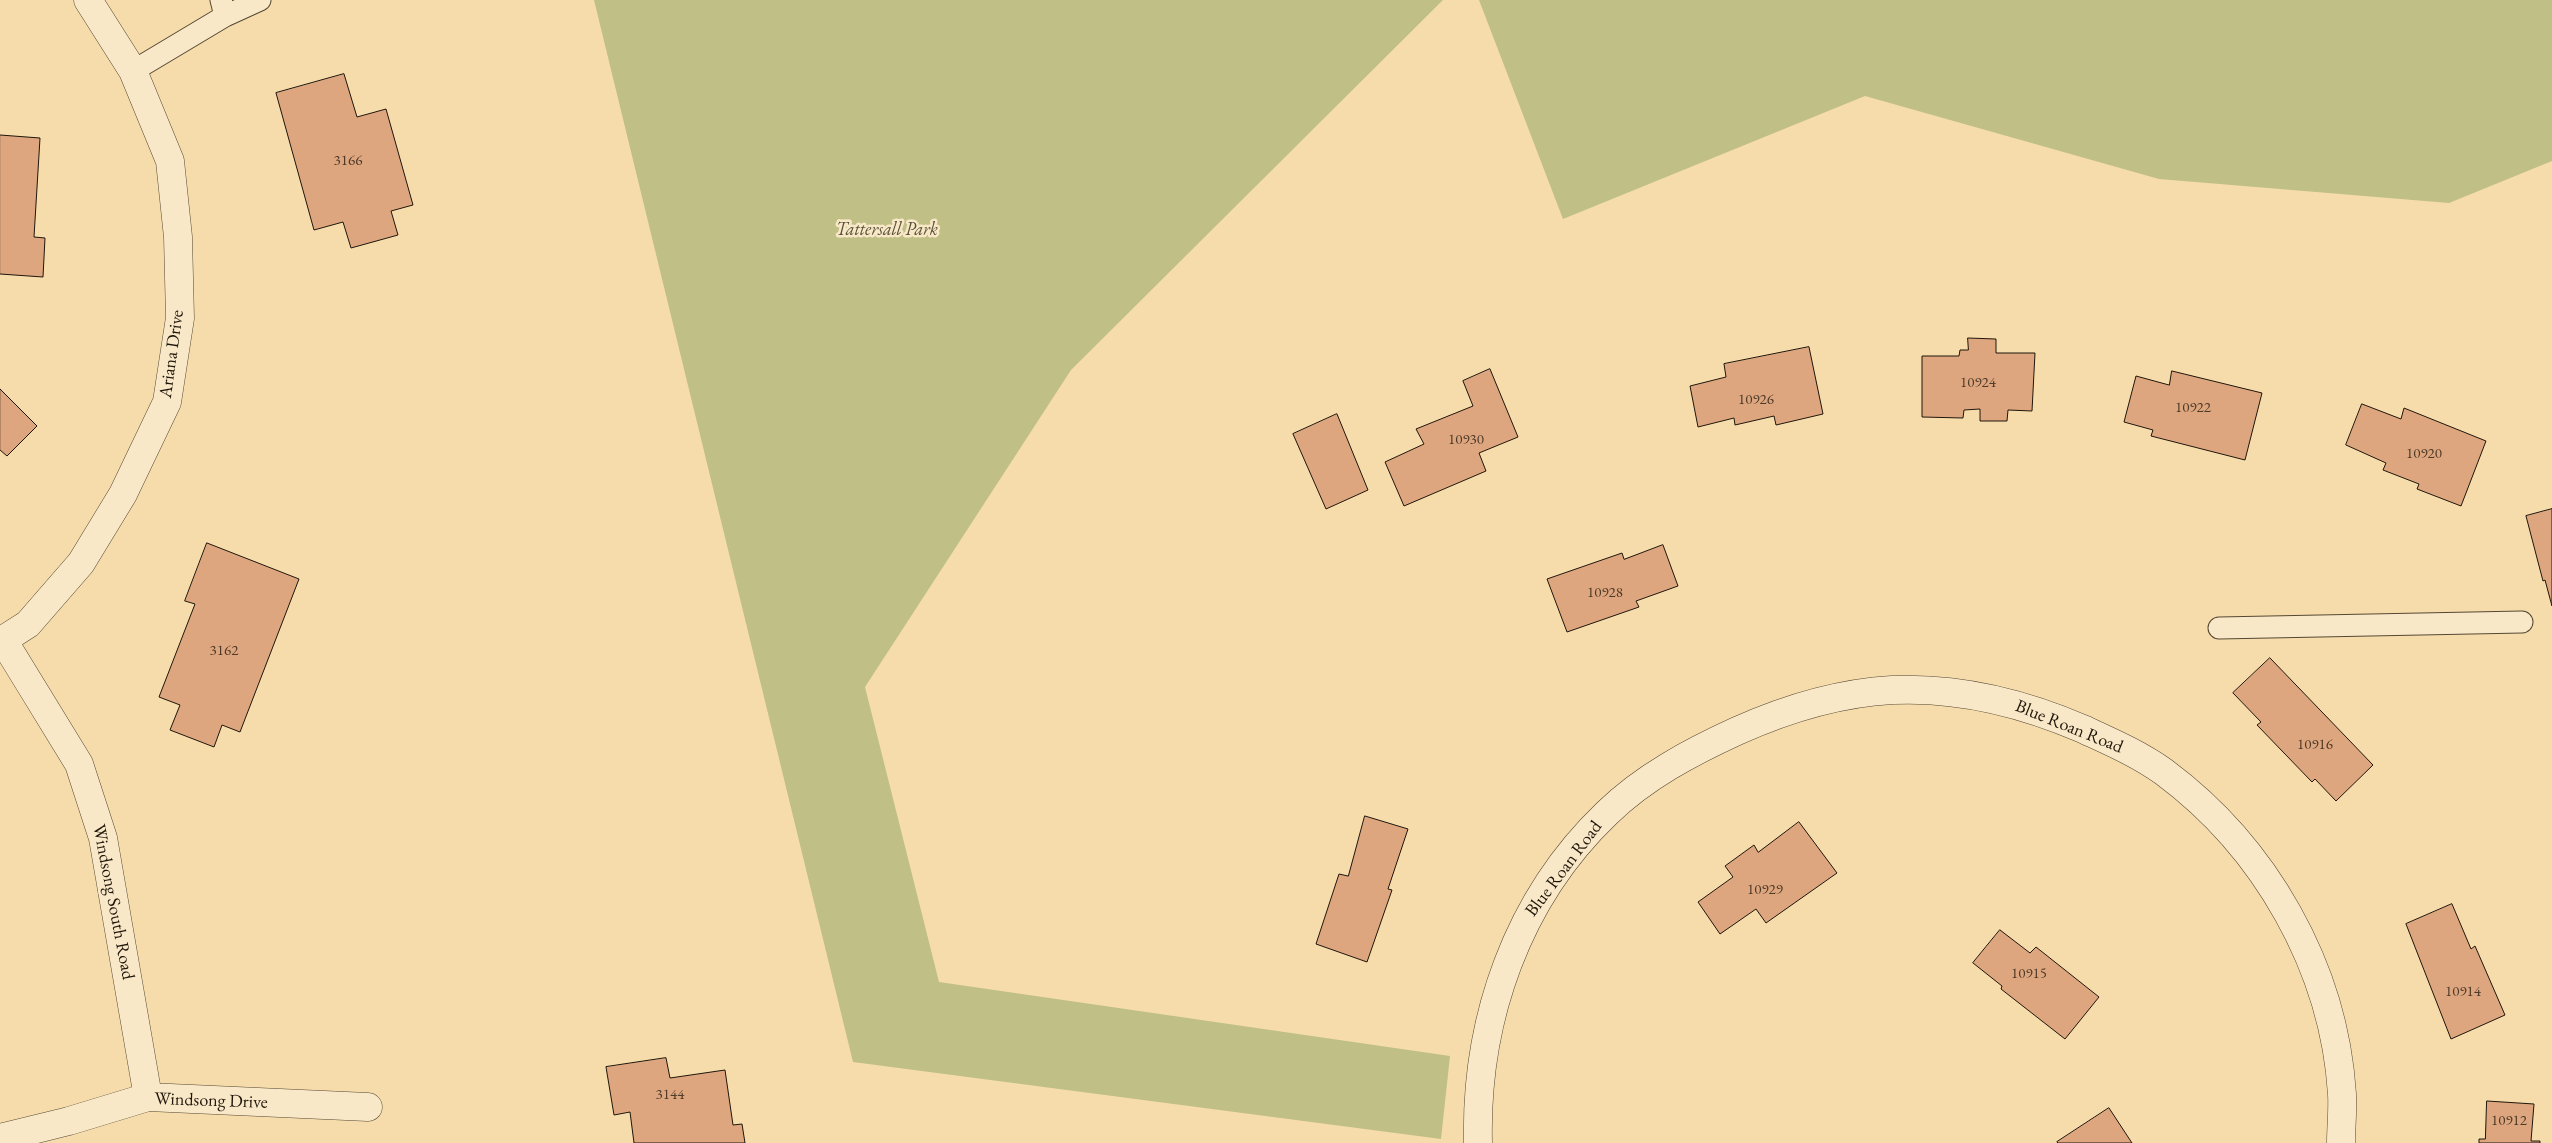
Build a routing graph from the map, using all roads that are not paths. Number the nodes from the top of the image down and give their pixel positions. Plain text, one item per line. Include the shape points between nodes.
1 (88, 0) edge
2 (260, 0) edge
3 (223, 8) edge
4 (133, 70) junction
5 (2522, 622) dead end
6 (2219, 628) dead end
7 (2, 641) edge
8 (148, 1097) junction
9 (368, 1108) dead end
10 (0, 1138) edge
11 (1478, 1143) edge
12 (2341, 1143) edge

1 - 4 street, Ariana Drive
2 - 3 lane
3 - 4 lane
4 - 7 street, Ariana Drive via 170,161 178,237 180,318 167,402 123,494 81,563 28,624
5 - 6 lane
7 - 8 street, Windsong South Road via 79,764 103,838
8 - 9 street, Windsong Drive
8 - 10 street, Windsong Drive
11 - 12 street, Blue Roan Road via 1480,1070 1495,1000 1519,932 1537,900 1581,840 1636,788 1703,746 1774,715 1813,703 1852,694 1892,690 1974,695 2056,718 2139,756 2164,772 2212,812 2261,869 2290,915 2314,966 2334,1037 2342,1094

